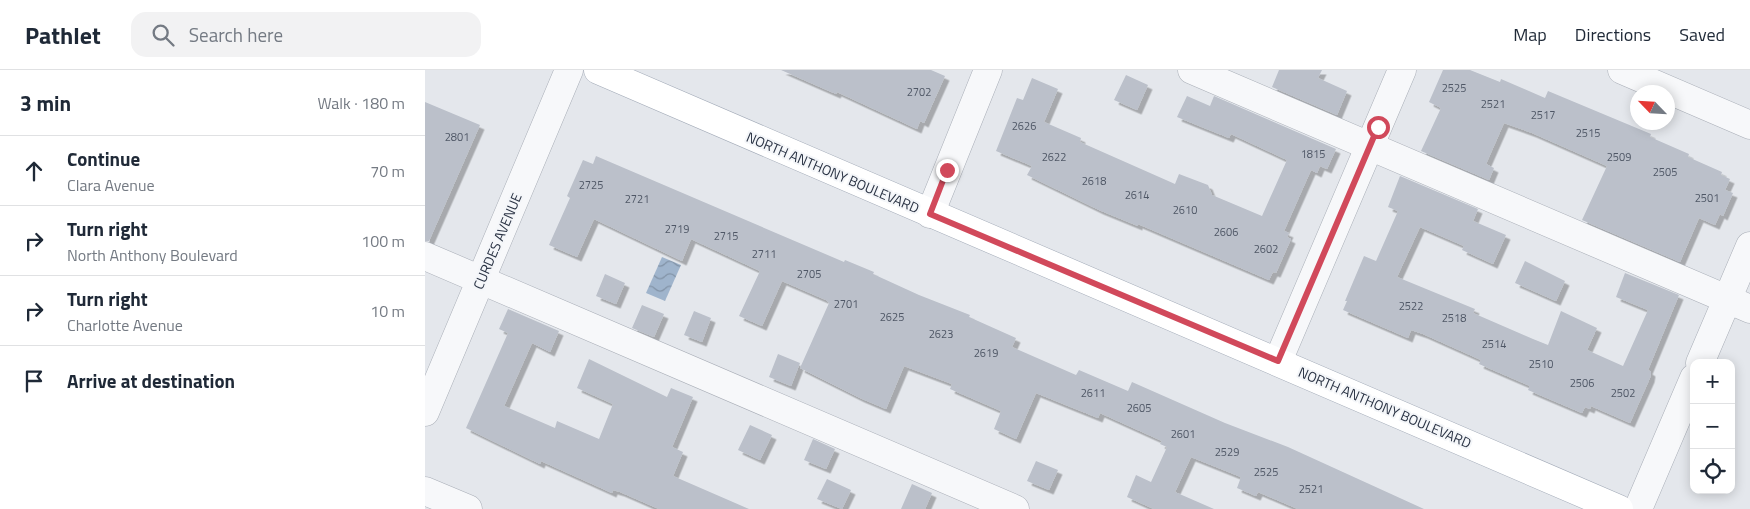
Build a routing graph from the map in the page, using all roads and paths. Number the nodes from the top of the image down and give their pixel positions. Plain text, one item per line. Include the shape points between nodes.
1 (569, 70) edge
2 (598, 70) edge
3 (988, 70) edge
4 (1192, 70) edge
5 (1402, 70) edge
6 (1622, 70) edge
7 (1750, 126) edge
8 (1369, 147) junction
9 (930, 214) junction
10 (1750, 246) edge
11 (425, 256) edge
12 (481, 279) junction
13 (1739, 304) edge
14 (1703, 359) edge
15 (1278, 361) junction
16 (1690, 387) edge
17 (425, 412) edge
18 (425, 491) edge
19 (468, 509) edge
20 (1015, 509) edge
21 (1619, 509) edge
22 (1638, 509) edge

1 - 12 street, CURDES AVENUE
2 - 9 main road, NORTH ANTHONY BOULEVARD
3 - 9 street
4 - 8 street
5 - 8 street
6 - 7 street
8 - 13 street
8 - 15 street
9 - 15 main road, NORTH ANTHONY BOULEVARD
10 - 13 street
11 - 12 street
12 - 17 street, CURDES AVENUE
12 - 20 street
13 - 14 street
15 - 21 main road, NORTH ANTHONY BOULEVARD
16 - 22 street
18 - 19 street

